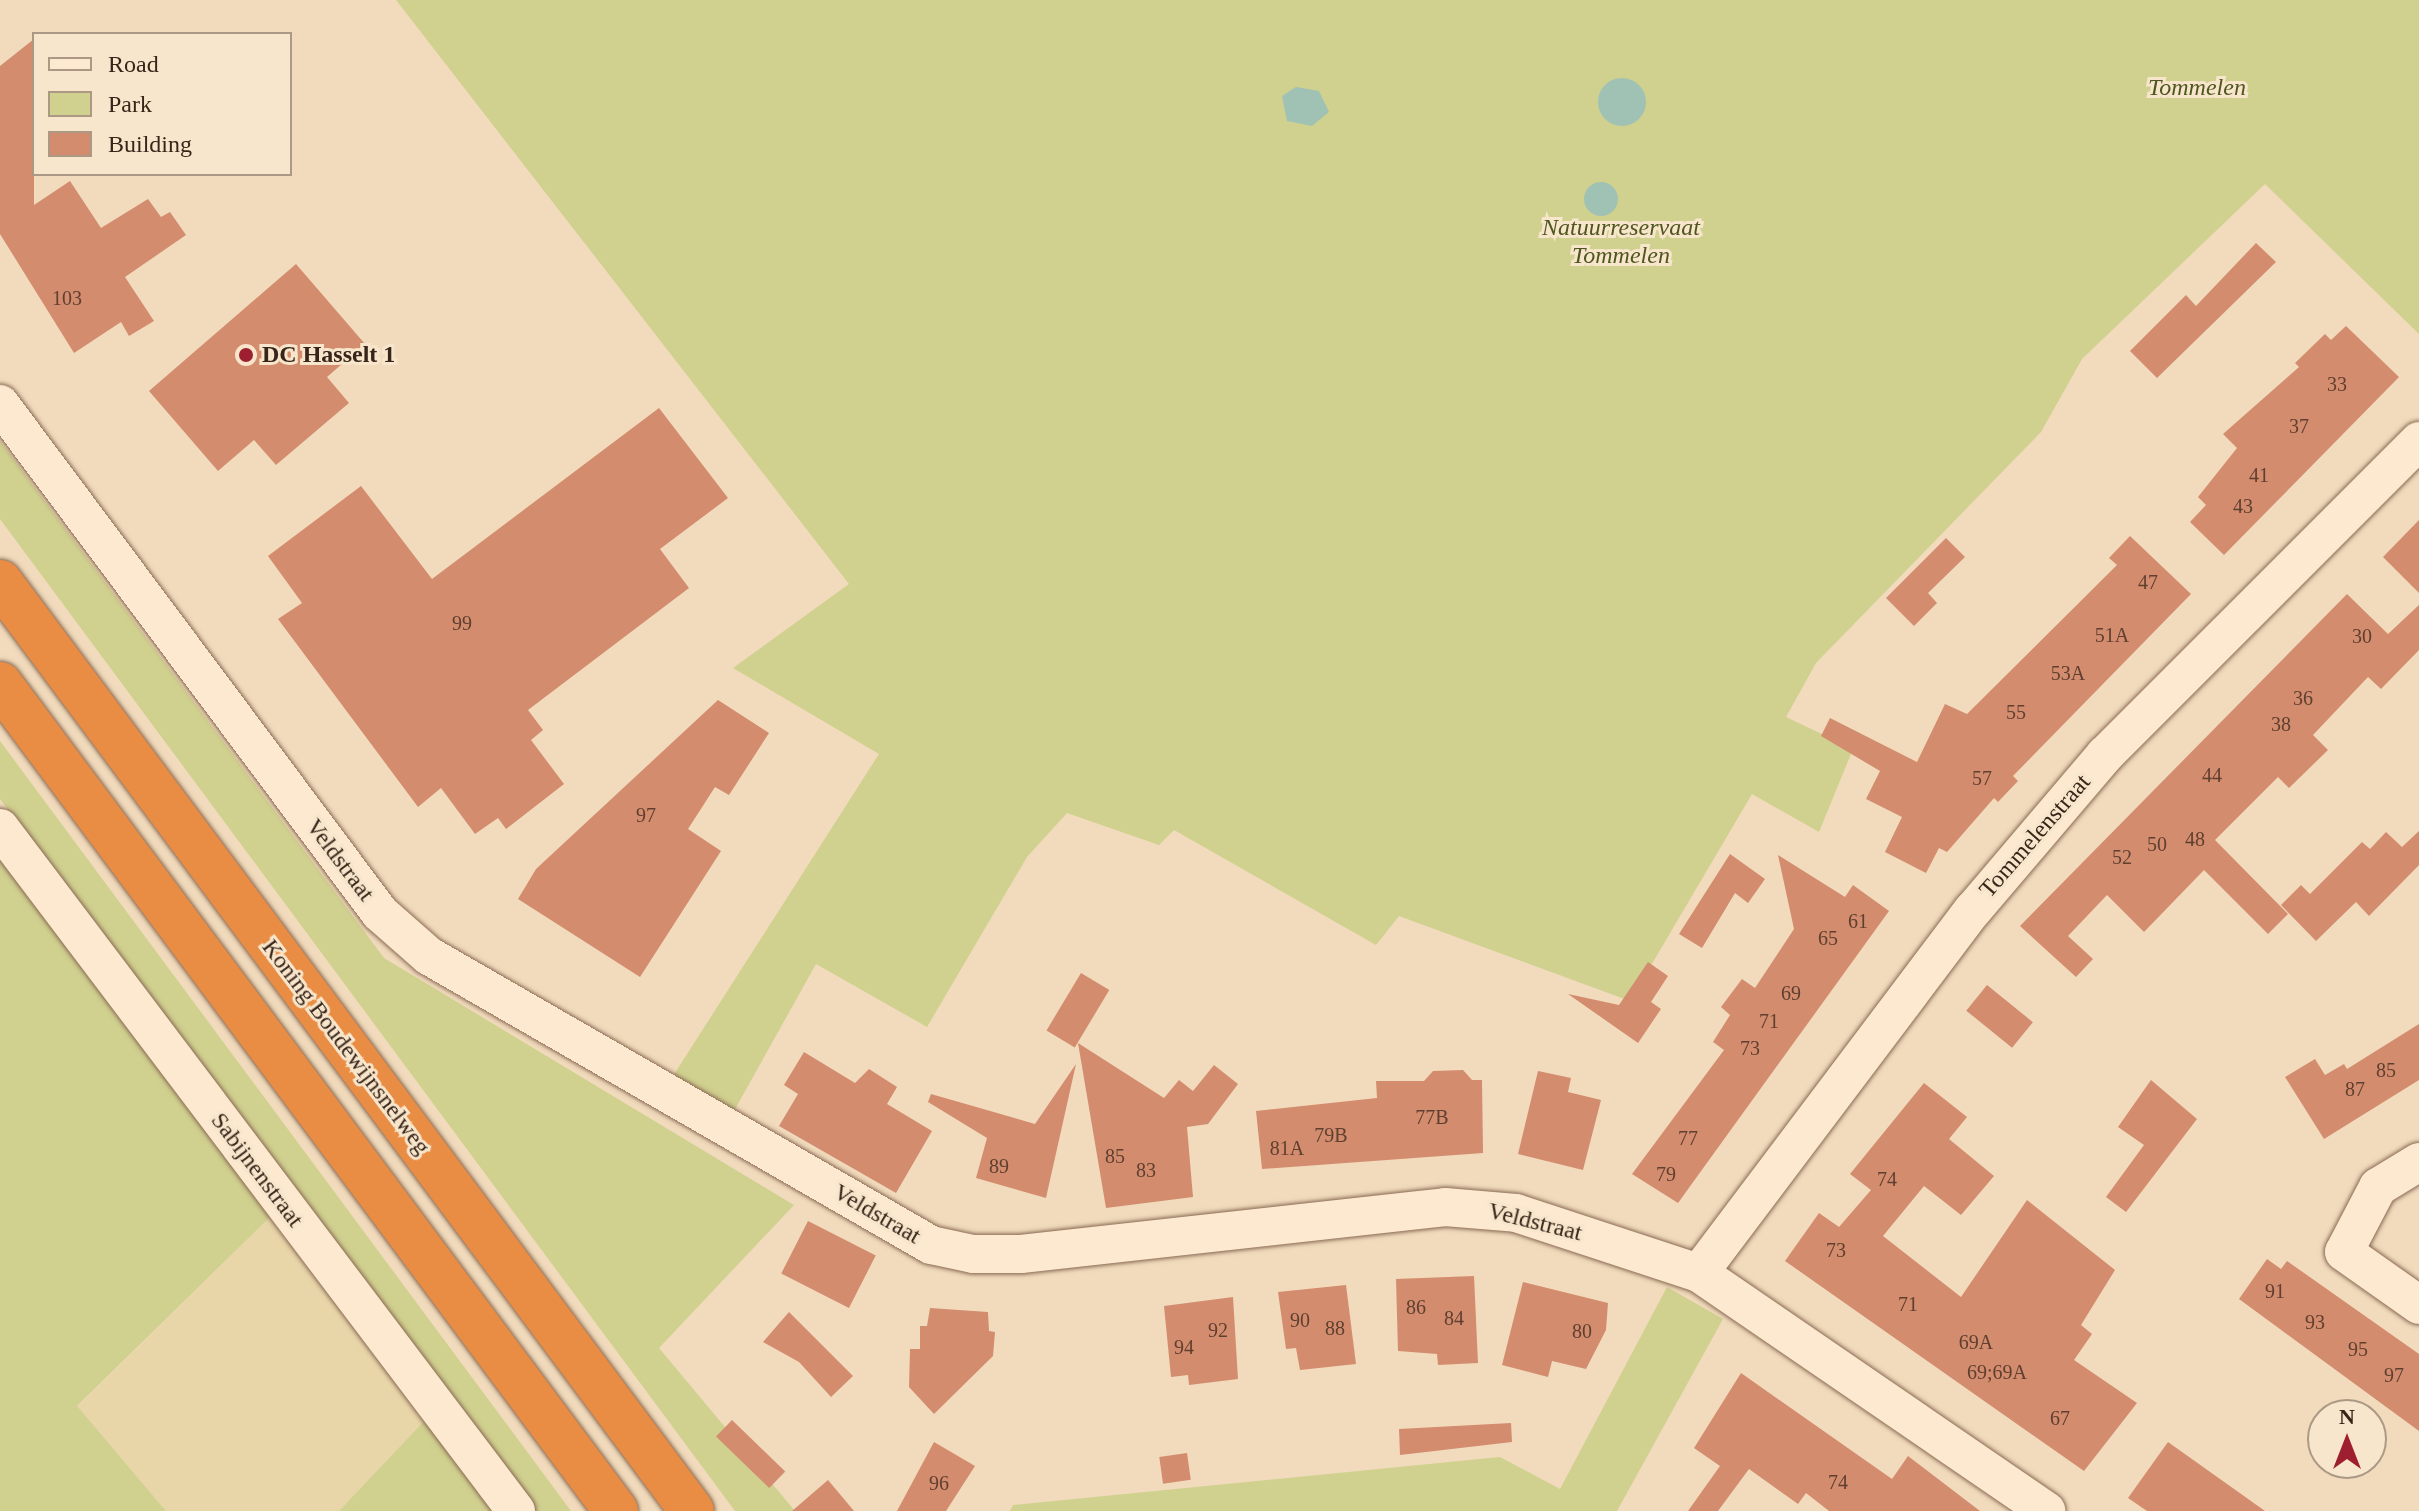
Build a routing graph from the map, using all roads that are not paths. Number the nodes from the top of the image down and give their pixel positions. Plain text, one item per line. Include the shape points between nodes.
1 (0, 404) edge
2 (2419, 441) edge
3 (0, 582) edge
4 (0, 684) edge
5 (0, 828) edge
6 (2419, 1162) edge
7 (1699, 1273) junction
8 (2419, 1305) edge
9 (516, 1511) edge
10 (616, 1511) edge
11 (692, 1511) edge
12 (2046, 1511) edge

1 - 7 street, Veldstraat via 380,913 429,956 931,1245 973,1254 1021,1254 1480,1208 1546,1222
2 - 7 street, Tommelenstraat via 2105,755 1973,910
3 - 11 highway, Koning Boudewijnsnelweg
4 - 10 highway
5 - 9 street, Sabijnenstraat
6 - 8 street via 2378,1187 2344,1252
7 - 12 street, Veldstraat

